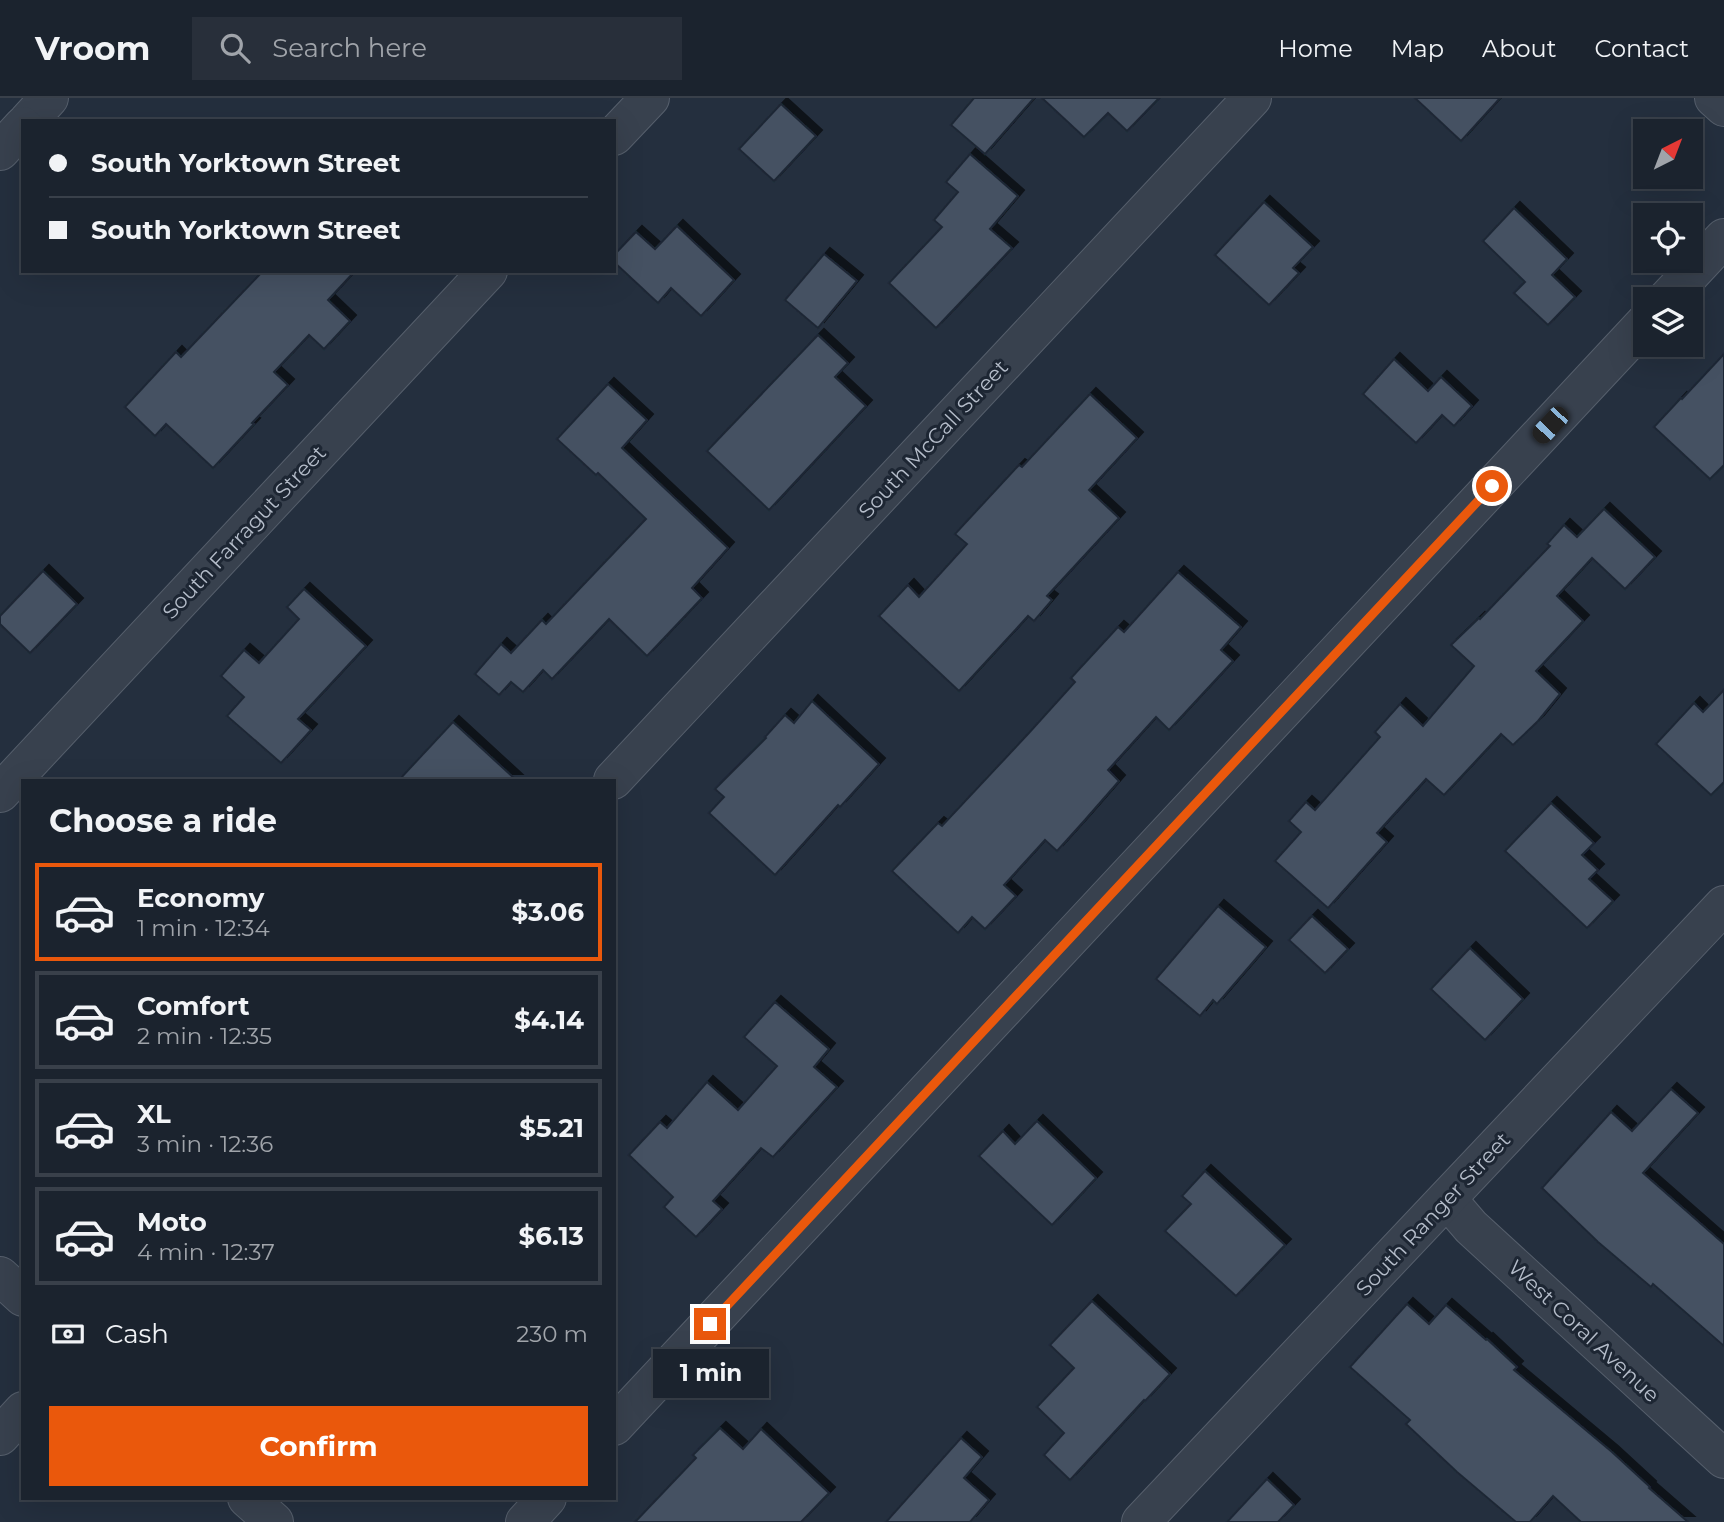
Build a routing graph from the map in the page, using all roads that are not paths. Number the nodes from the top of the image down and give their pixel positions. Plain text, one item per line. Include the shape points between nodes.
1 (49, 98) edge
2 (650, 98) edge
3 (1252, 98) edge
4 (1714, 98) edge
5 (1724, 107) edge
6 (30, 119) edge
7 (21, 128) edge
8 (616, 134) edge
9 (0, 151) edge
10 (1724, 238) edge
11 (486, 273) edge
12 (1678, 287) edge
13 (1633, 336) edge
14 (614, 779) edge
15 (0, 793) edge
16 (1724, 905) edge
17 (1447, 1199) junction
18 (0, 1276) edge
19 (21, 1295) edge
20 (21, 1413) edge
21 (616, 1424) edge
22 (0, 1436) edge
23 (1724, 1459) edge
24 (249, 1500) edge
25 (545, 1500) edge
26 (274, 1522) edge
27 (525, 1522) edge
28 (1141, 1522) edge

1 - 6 street
2 - 8 street
3 - 14 street, South McCall Street
4 - 5 street
7 - 9 street
10 - 12 street
11 - 15 street, South Farragut Street
13 - 21 street
16 - 17 street, South Ranger Street
17 - 23 street, West Coral Avenue via 1471,1227
17 - 28 street, South Ranger Street
18 - 19 street
20 - 22 street
24 - 26 street
25 - 27 street

